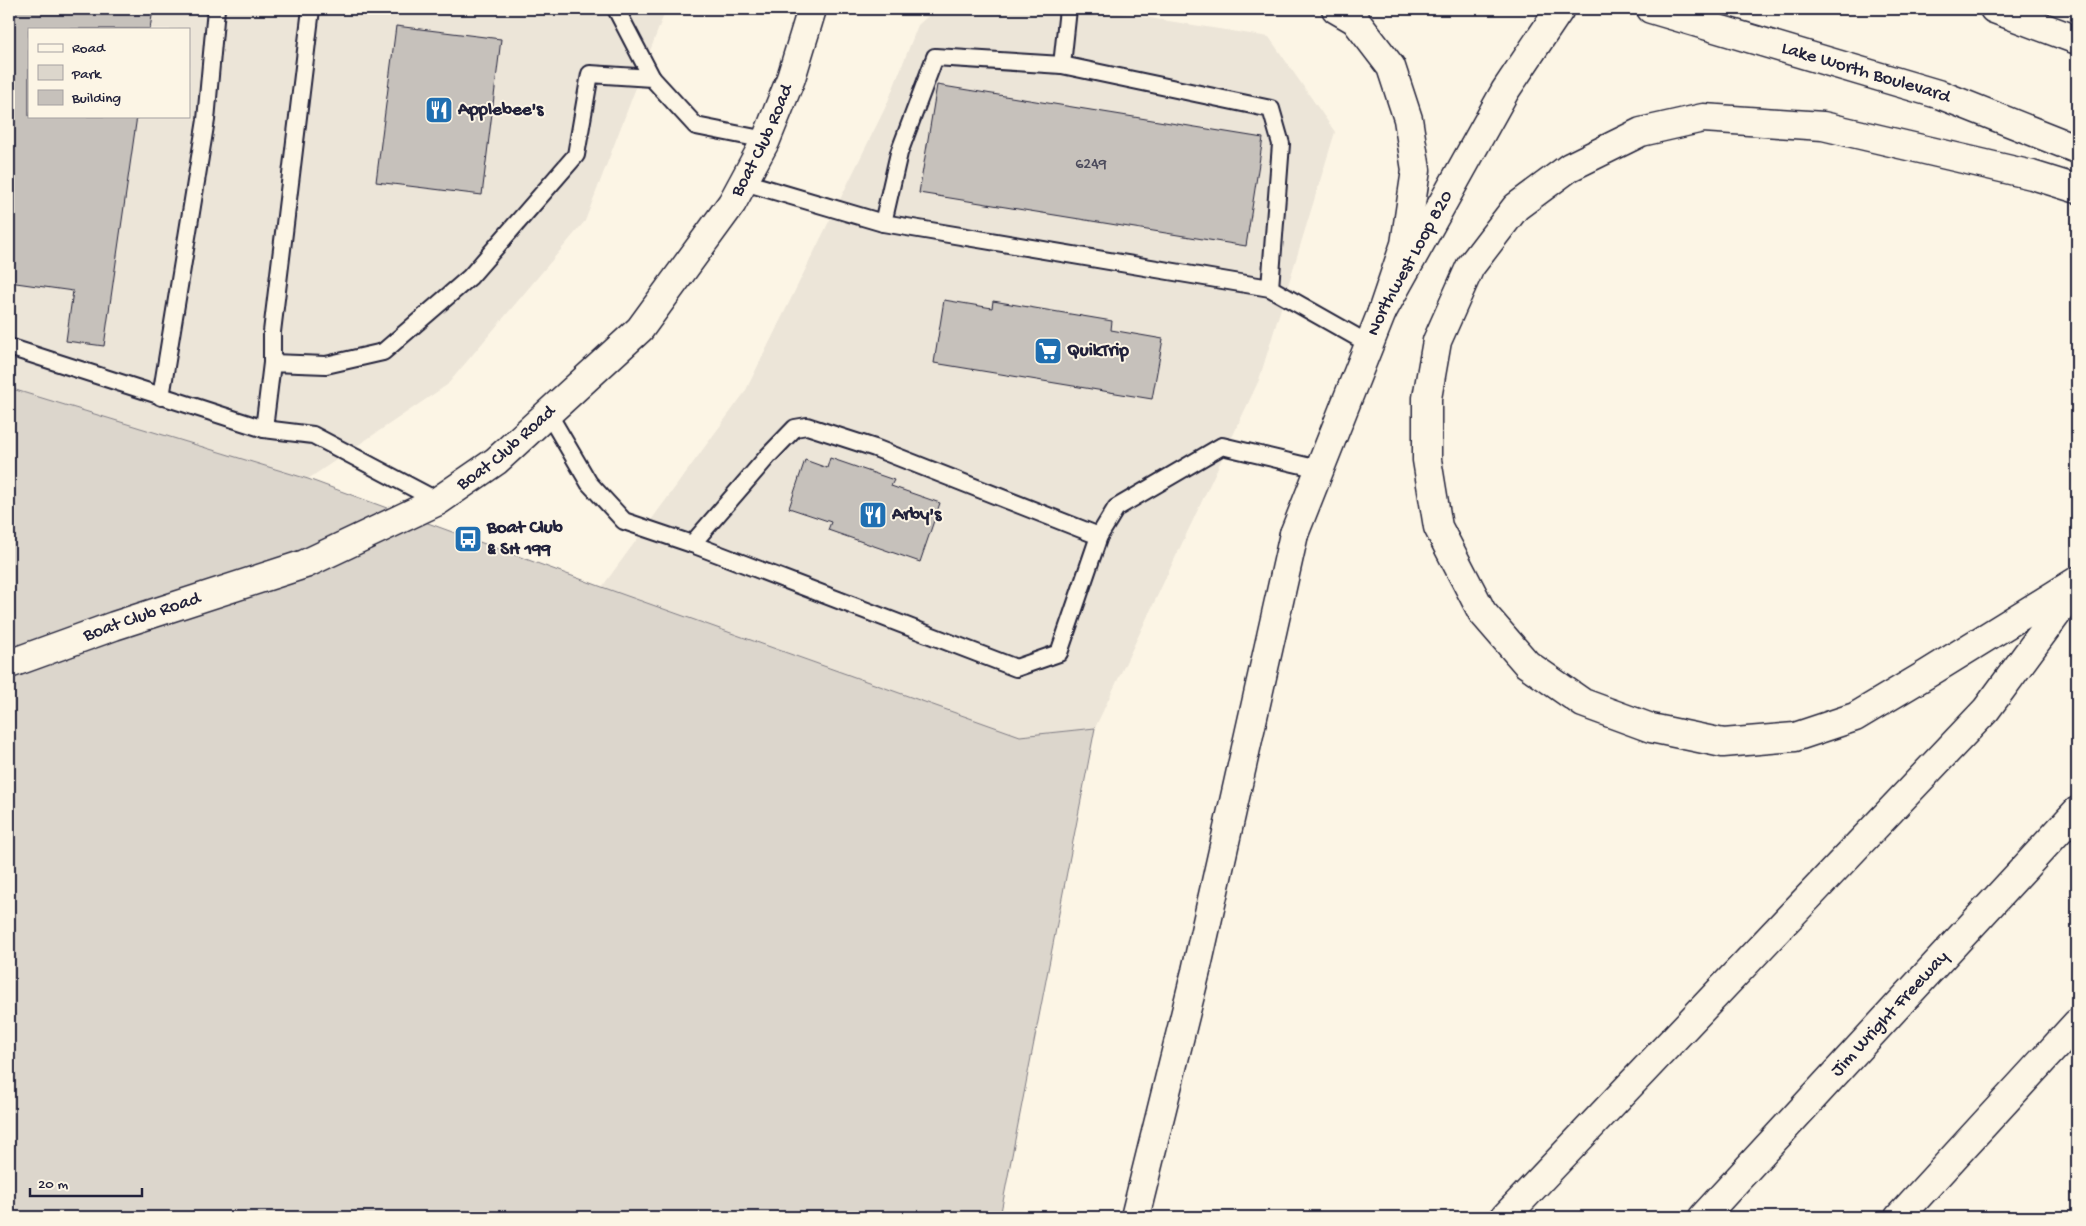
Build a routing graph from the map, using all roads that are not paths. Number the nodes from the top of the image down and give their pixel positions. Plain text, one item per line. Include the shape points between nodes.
1 (216, 9) edge
2 (311, 9) edge
3 (616, 9) edge
4 (812, 9) edge
5 (1068, 9) edge
6 (1336, 9) edge
7 (1560, 9) edge
8 (1650, 9) edge
9 (1994, 9) edge
10 (2077, 40) edge
11 (1062, 65) junction
12 (652, 78) junction
13 (766, 140) junction
14 (2077, 148) edge
15 (744, 182) junction
16 (2077, 189) edge
17 (882, 223) junction
18 (1270, 288) junction
19 (1382, 312) junction
20 (1369, 344) junction
21 (9, 347) edge
22 (272, 363) junction
23 (161, 396) junction
24 (548, 413) junction
25 (264, 430) junction
26 (1319, 469) junction
27 (438, 501) junction
28 (1099, 536) junction
29 (692, 544) junction
30 (2077, 581) edge
31 (2077, 586) edge
32 (9, 664) edge
33 (2077, 811) edge
34 (2077, 1023) edge
35 (1135, 1217) edge
36 (1505, 1217) edge
37 (1703, 1217) edge
38 (1899, 1217) edge

1 - 23 lane via 206,120
2 - 22 lane via 272,332
3 - 12 lane
4 - 13 main road, Boat Club Road via 791,78
5 - 11 lane
6 - 19 main road via 1356,20 1391,67 1408,119 1416,170 1405,244
7 - 19 main road, Northwest Loop 820 via 1505,91
8 - 14 main road, Lake Worth Boulevard via 1941,94
9 - 10 main road
11 - 17 lane via 934,57 899,153
11 - 18 lane via 1272,109 1281,144
12 - 13 lane via 696,126
12 - 22 lane via 590,74 576,155 470,277 383,352 326,365
13 - 15 main road, Boat Club Road
15 - 17 lane
15 - 24 main road, Boat Club Road via 640,329
16 - 30 main road via 2032,175 1823,126 1703,118 1642,132 1570,167 1516,207 1470,267 1437,341 1427,398 1427,460 1438,527 1482,612 1527,664 1583,703 1651,728 1723,743 1795,736 1855,717
17 - 18 lane
18 - 20 lane
19 - 20 main road, Northwest Loop 820
20 - 26 main road, Northwest Loop 820
21 - 23 lane
22 - 25 lane
23 - 25 lane
24 - 27 main road, Boat Club Road via 496,461
24 - 29 lane via 589,483 624,522
25 - 27 lane via 313,435
26 - 28 lane via 1222,446 1116,508
26 - 35 main road, Northwest Loop 820 via 1294,534 1198,962
27 - 32 main road, Boat Club Road via 305,564
28 - 29 lane via 875,448 801,426 795,428 768,456
28 - 29 lane via 1059,653 1016,668
31 - 36 main road via 1986,710
33 - 37 main road, Jim Wright Freeway
34 - 38 main road

